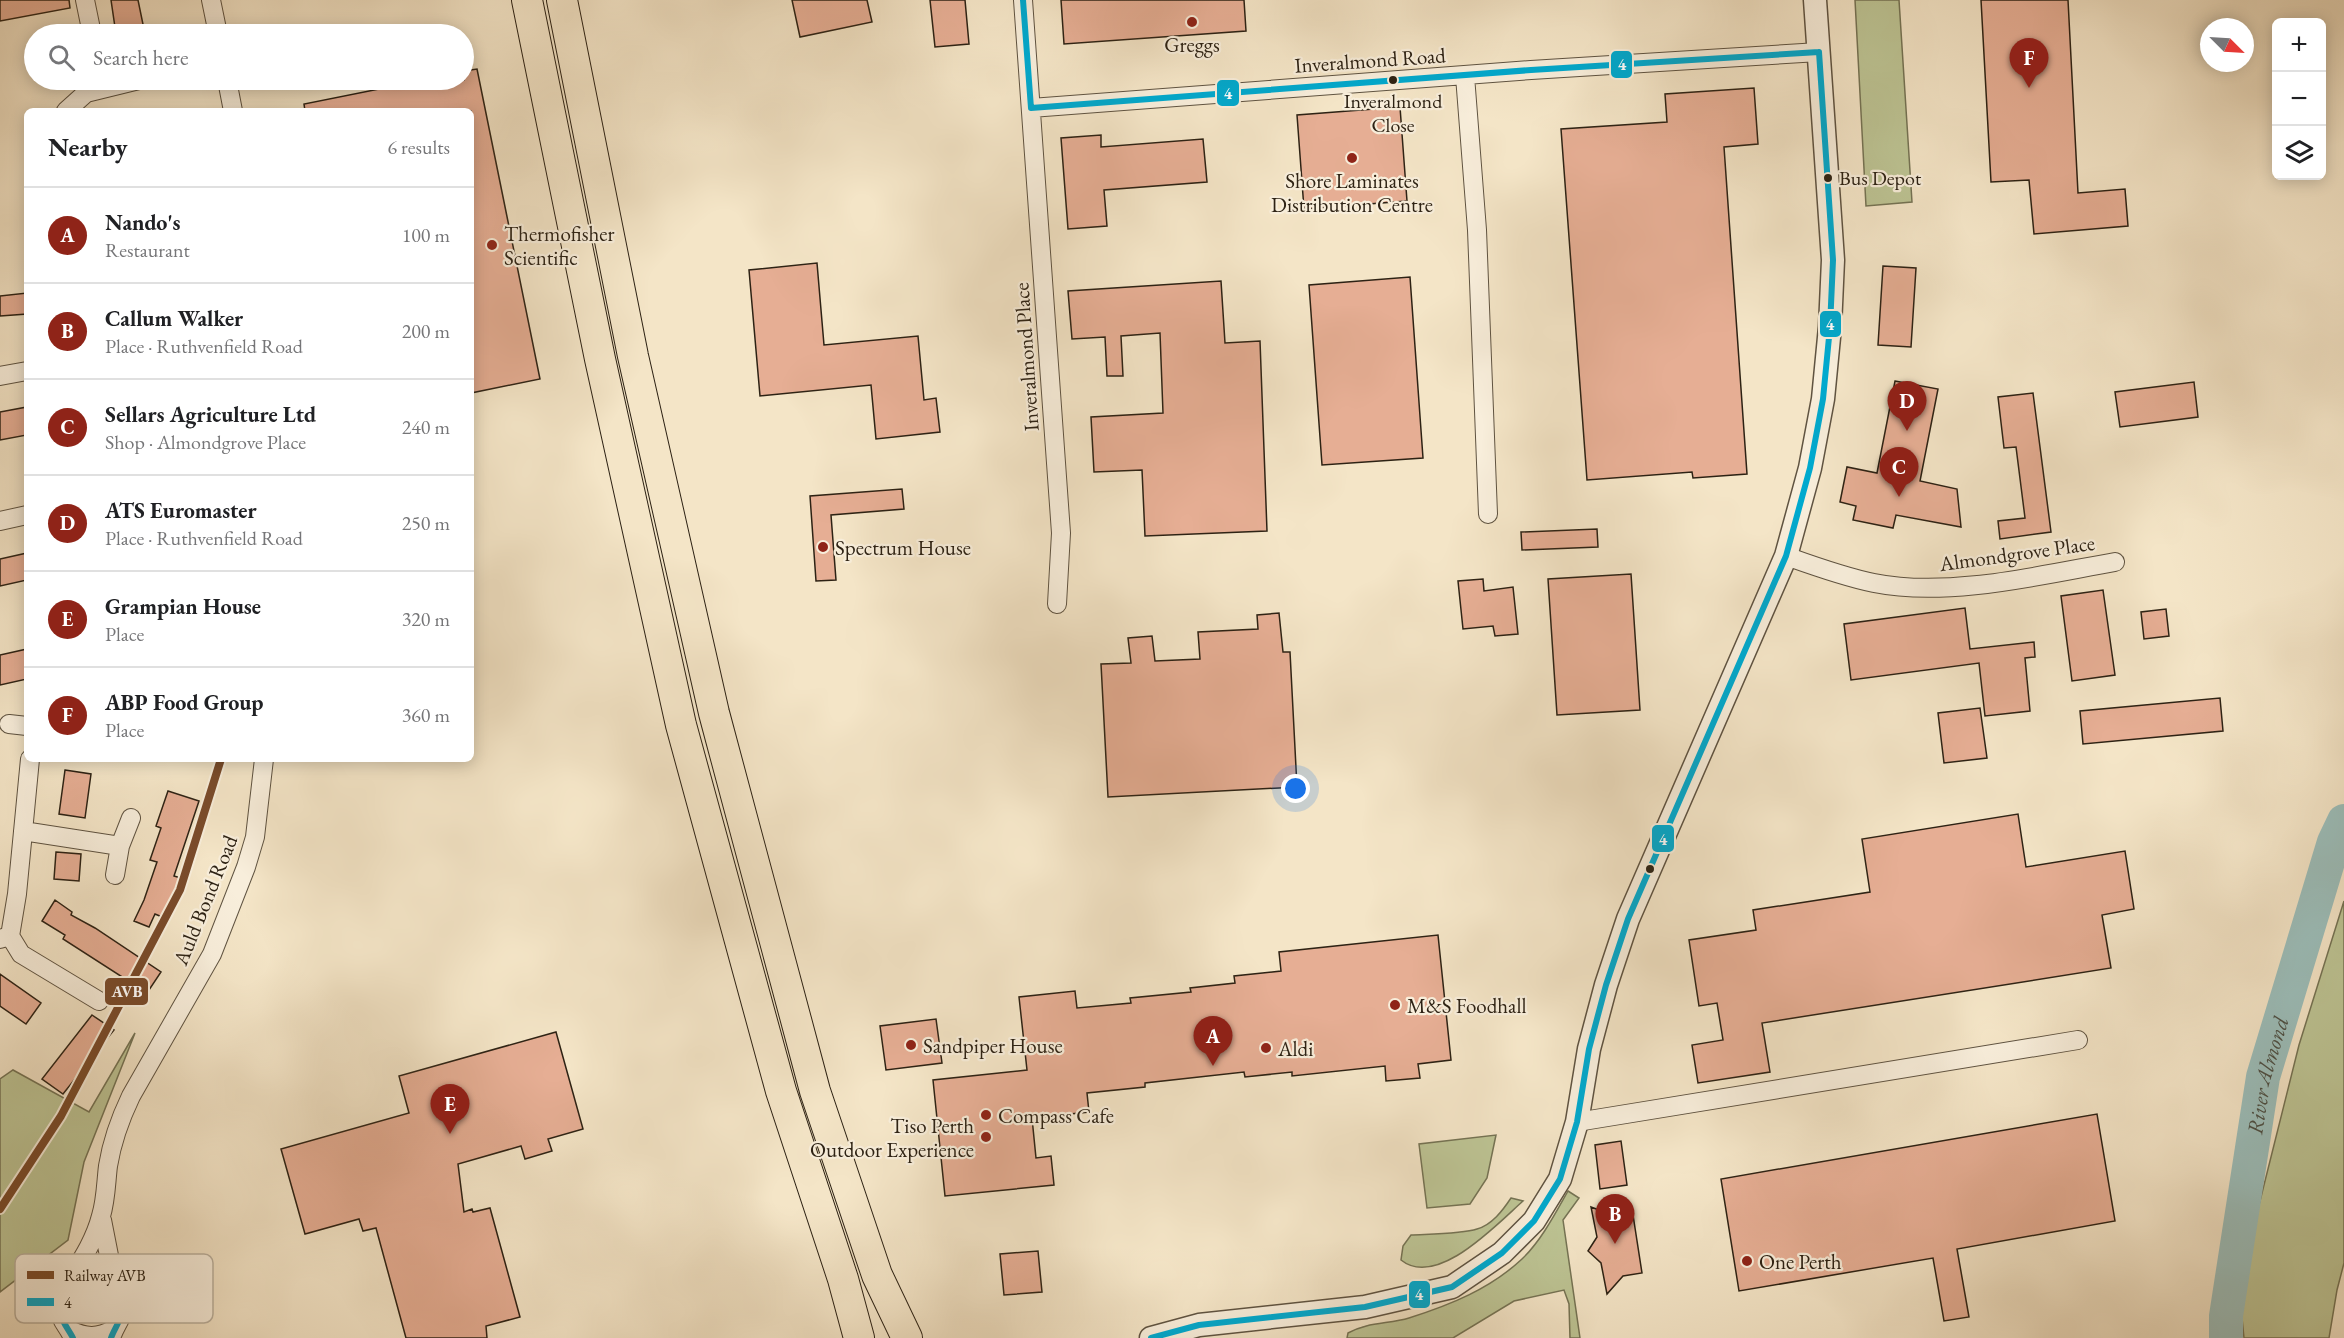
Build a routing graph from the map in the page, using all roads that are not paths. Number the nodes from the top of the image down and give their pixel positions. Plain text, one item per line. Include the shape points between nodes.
1 (85, 0) edge
2 (211, 0) edge
3 (527, 0) edge
4 (562, 0) edge
5 (1023, 0) edge
6 (1815, 0) edge
7 (90, 24) edge
8 (216, 24) edge
9 (1820, 52) junction
10 (1465, 76) junction
11 (91, 90) edge
12 (229, 90) edge
13 (69, 108) edge
14 (232, 108) edge
15 (1031, 108) junction
16 (24, 372) edge
17 (0, 376) edge
18 (1488, 514) dead end
19 (24, 516) edge
20 (0, 521) edge
21 (1786, 556) junction
22 (2115, 562) dead end
23 (1058, 604) dead end
24 (30, 762) edge
25 (264, 762) edge
26 (131, 818) dead end
27 (22, 831) junction
28 (120, 846) junction
29 (115, 875) dead end
30 (5, 937) edge
31 (99, 1001) dead end
32 (2078, 1040) dead end
33 (1577, 1122) junction
34 (102, 1216) junction
35 (84, 1254) edge
36 (109, 1254) edge
37 (72, 1334) edge
38 (112, 1334) edge
39 (859, 1338) edge
40 (907, 1338) edge
41 (1151, 1338) edge

1 - 7 street
2 - 8 street
3 - 39 highway via 600,359 681,725 781,1091
4 - 40 highway via 633,356 714,713 815,1091 877,1275
5 - 15 street
6 - 9 street
9 - 10 street, Inveralmond Road
9 - 21 street via 1833,260 1830,327 1823,399 1810,468
10 - 15 street, Inveralmond Road
10 - 18 street via 1477,230
11 - 13 street
12 - 14 street
15 - 23 street, Inveralmond Place via 1061,533
16 - 17 street
19 - 20 street
21 - 22 street, Almondgrove Place via 1874,583 1936,587 2008,580
21 - 33 street via 1628,919 1589,1049
24 - 27 street
25 - 34 street, Auld Bond Road via 260,808 246,867 212,954 121,1117 108,1164
26 - 28 street
27 - 28 street
27 - 30 street via 17,894
28 - 29 street
30 - 31 street via 21,954
32 - 33 street
33 - 41 street via 1560,1179 1533,1221 1503,1253 1452,1287 1365,1307 1199,1324
34 - 35 street, Auld Bond Road
34 - 36 street, Auld Bond Road
37 - 38 street, Auld Bond Road via 93,1338

